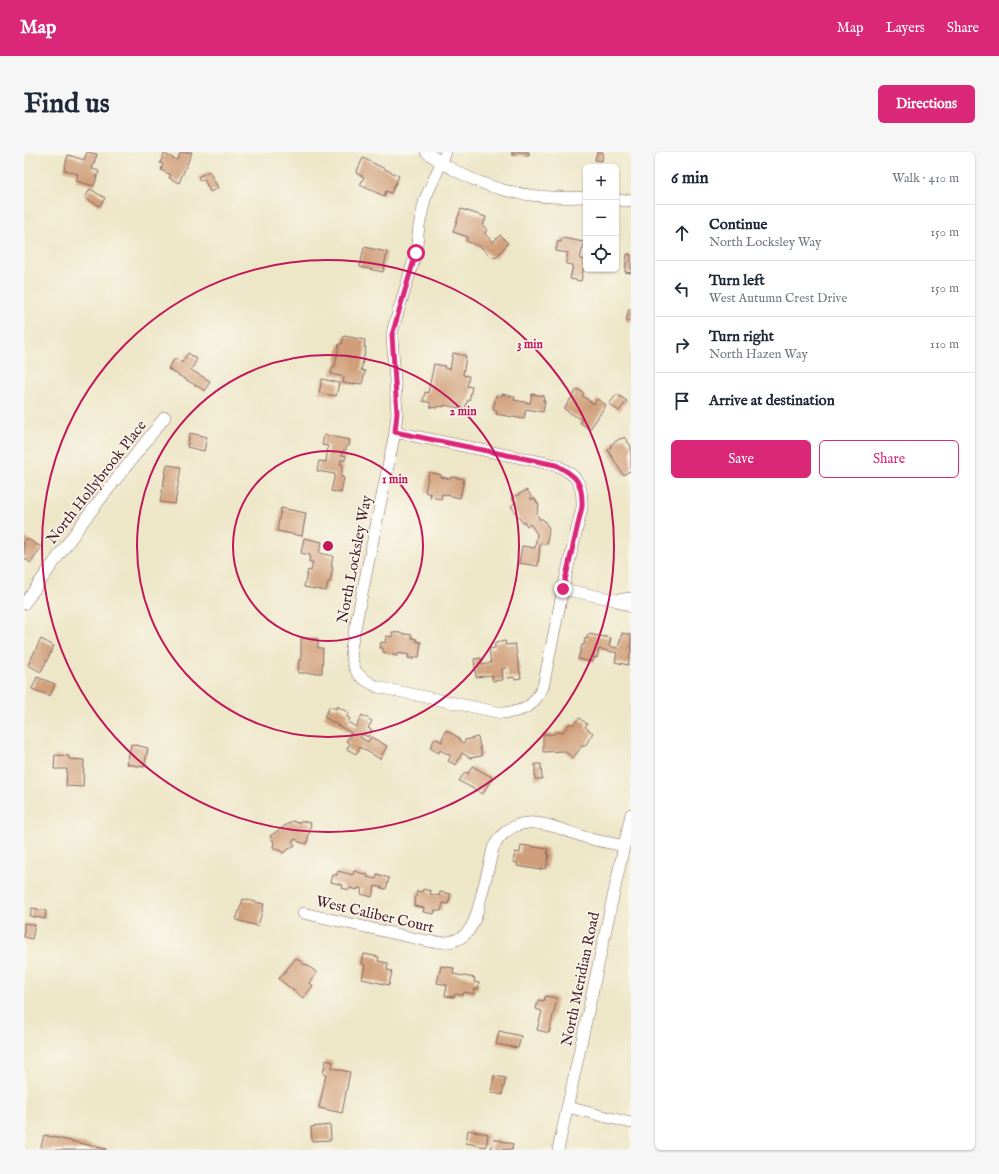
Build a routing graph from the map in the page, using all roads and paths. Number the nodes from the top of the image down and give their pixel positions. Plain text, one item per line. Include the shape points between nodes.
1 (426, 152) edge
2 (446, 152) edge
3 (441, 163) junction
4 (583, 197) edge
5 (619, 200) edge
6 (631, 200) edge
7 (165, 417) dead end
8 (395, 432) junction
9 (563, 589) junction
10 (631, 598) edge
11 (615, 600) junction
12 (24, 604) edge
13 (631, 607) edge
14 (631, 814) edge
15 (624, 846) junction
16 (303, 913) dead end
17 (567, 1107) junction
18 (631, 1123) edge
19 (558, 1150) edge

1 - 3 street
2 - 3 street, North Locksley Way
3 - 4 street via 482,184 518,194 552,198
3 - 8 street, North Locksley Way via 425,199 416,253 393,329 397,413
5 - 6 street
7 - 12 street, North Hollybrook Place via 85,519
8 - 9 street via 556,465 578,480 583,494 582,507
8 - 9 street, North Locksley Way via 351,648 355,670 364,680 378,687 502,713 528,708 543,687
9 - 11 street
10 - 11 street
11 - 13 street
14 - 15 street, North Meridian Road
15 - 16 street, West Caliber Court via 592,840 544,824 517,824 498,838 493,848 477,917 471,930 449,943 427,942
15 - 17 street, North Meridian Road
17 - 18 street
17 - 19 street, North Meridian Road

